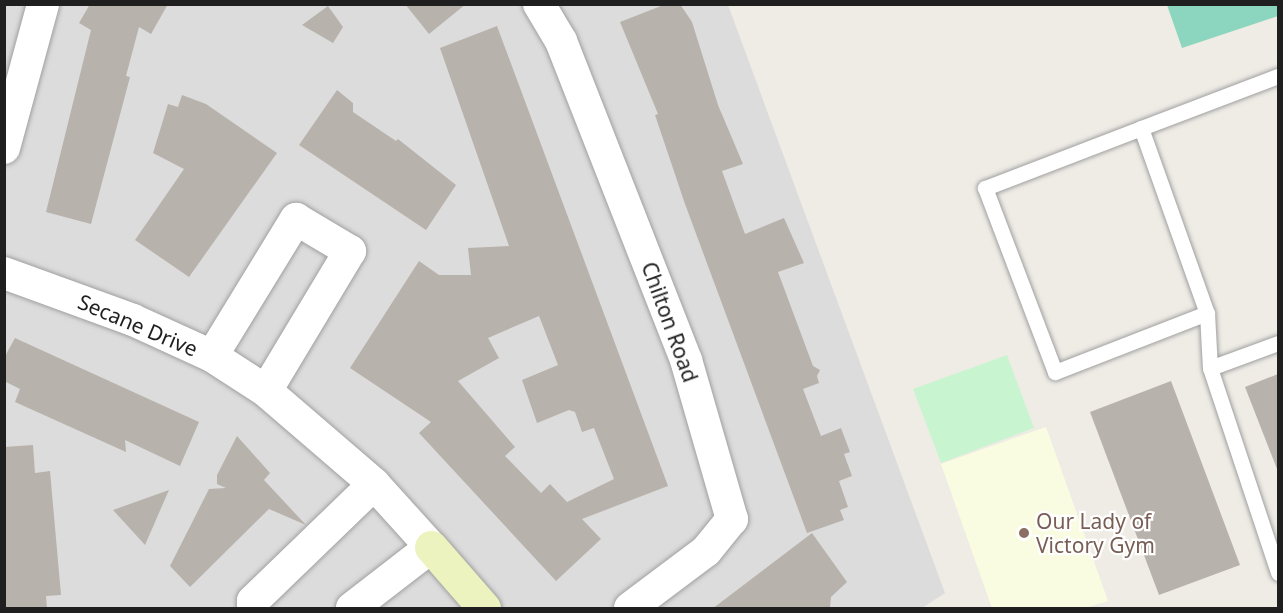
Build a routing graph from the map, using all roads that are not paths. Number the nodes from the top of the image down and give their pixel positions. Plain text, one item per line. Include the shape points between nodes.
1 (43, 4) edge
2 (539, 4) edge
3 (1278, 76) edge
4 (1141, 128) junction
5 (4, 148) edge
6 (4, 273) edge
7 (1207, 313) junction
8 (1278, 343) edge
9 (212, 356) junction
10 (1210, 368) junction
11 (266, 391) junction
12 (377, 488) junction
13 (431, 547) junction
14 (1278, 573) edge
15 (253, 609) edge
16 (352, 609) edge
17 (484, 609) edge
18 (630, 609) edge

1 - 5 street
2 - 18 street, Chilton Road via 561,41 686,360 732,519 706,551
3 - 4 lane
4 - 7 lane
4 - 7 lane via 985,188 1055,372
6 - 9 street, Secane Drive via 133,320
7 - 10 lane
8 - 10 lane
9 - 11 street, Secane Drive
9 - 11 street via 296,219 350,251
10 - 14 lane
11 - 12 street, Secane Drive
12 - 13 street, Secane Drive
12 - 15 street via 253,601
13 - 16 street
13 - 17 street

